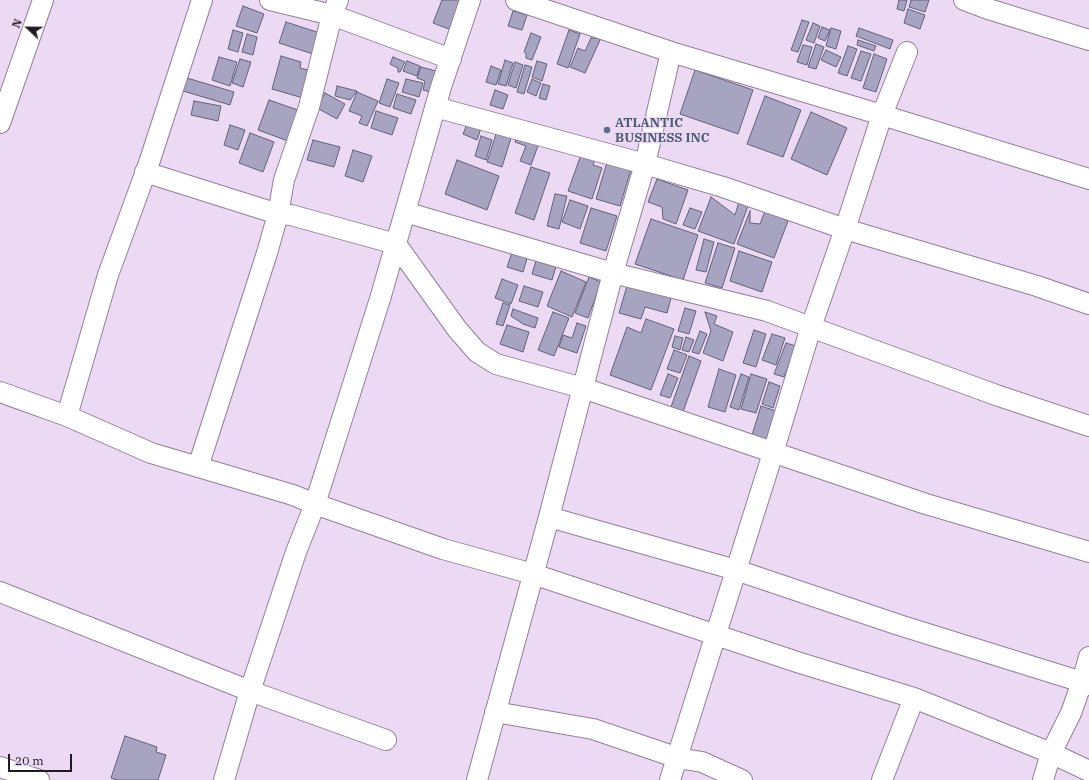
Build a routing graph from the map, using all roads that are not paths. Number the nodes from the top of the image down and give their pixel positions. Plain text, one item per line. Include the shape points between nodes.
1 (43, 0) edge
2 (202, 0) edge
3 (270, 0) edge
4 (470, 0) edge
5 (516, 0) edge
6 (964, 0) edge
7 (989, 4) edge
8 (335, 8) edge
9 (1089, 40) edge
10 (671, 52) junction
11 (906, 52) dead end
12 (451, 59) junction
13 (435, 106) junction
14 (882, 115) junction
15 (0, 123) edge
16 (645, 164) junction
17 (145, 172) junction
18 (1089, 180) edge
19 (405, 212) junction
20 (278, 214) junction
21 (845, 229) junction
22 (396, 244) junction
23 (613, 273) junction
24 (1089, 304) edge
25 (811, 327) junction
26 (583, 388) junction
27 (0, 392) edge
28 (67, 416) junction
29 (1089, 426) edge
30 (773, 453) junction
31 (198, 467) junction
32 (315, 504) junction
33 (549, 517) junction
34 (1089, 552) edge
35 (736, 570) junction
36 (533, 574) junction
37 (0, 592) edge
38 (716, 636) junction
39 (1089, 657) edge
40 (1086, 684) edge
41 (250, 691) junction
42 (914, 698) junction
43 (495, 712) junction
44 (386, 740) dead end
45 (1051, 753) junction
46 (678, 758) junction
47 (0, 767) edge
48 (1089, 771) edge
49 (39, 780) edge
50 (224, 780) edge
51 (477, 780) edge
52 (670, 780) edge
53 (742, 780) edge
54 (882, 780) edge
55 (1043, 780) edge

1 - 15 street
2 - 17 street
3 - 8 street
4 - 12 street
5 - 10 street
6 - 7 street
7 - 9 street
8 - 12 street
8 - 20 street via 309,107 284,180
10 - 14 street
10 - 16 street
11 - 14 street
12 - 13 street
13 - 16 street
13 - 19 street
14 - 18 street
14 - 21 street
16 - 21 street via 723,187
16 - 23 street
17 - 20 street
17 - 28 street via 108,275
19 - 22 street
19 - 23 street
20 - 22 street via 291,215
20 - 31 street
21 - 24 street
21 - 25 street
22 - 26 street via 457,329 477,352 496,364
22 - 32 street
23 - 25 street via 767,311
23 - 26 street
25 - 29 street
25 - 30 street
26 - 30 street
26 - 33 street
27 - 28 street
28 - 31 street via 151,453
30 - 34 street via 926,504
30 - 35 street
31 - 32 street
32 - 36 street via 443,549
32 - 41 street via 296,552
33 - 35 street
33 - 36 street
35 - 38 street
35 - 40 street
36 - 38 street
36 - 43 street
37 - 41 street
38 - 42 street
38 - 46 street
39 - 40 street
40 - 45 street
41 - 44 street
41 - 50 street
42 - 45 street
42 - 54 street
43 - 46 street via 593,729
43 - 51 street
45 - 48 street
45 - 55 street
46 - 52 street
46 - 53 street via 702,762
47 - 49 street

